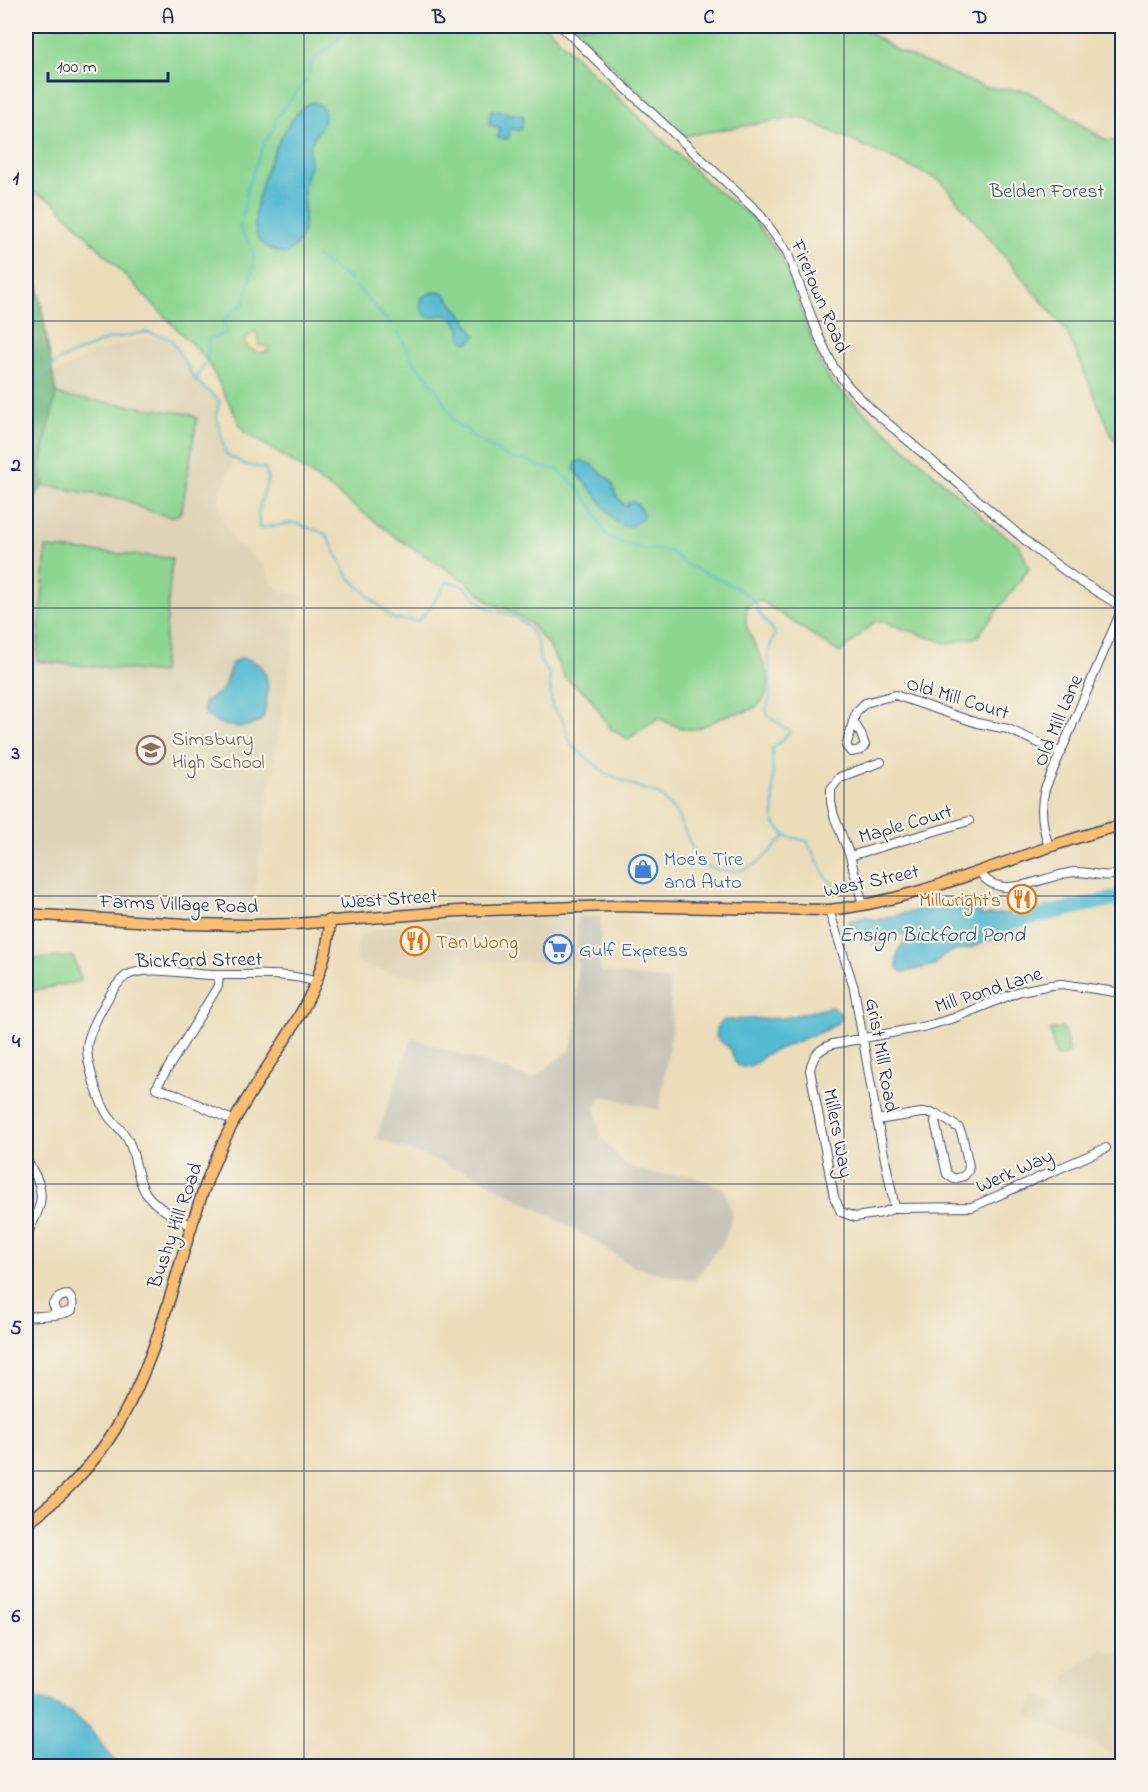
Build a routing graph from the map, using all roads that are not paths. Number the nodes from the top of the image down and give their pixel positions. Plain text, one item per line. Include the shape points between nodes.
1 (561, 26) edge
2 (1122, 608) edge
3 (854, 722) dead end
4 (1061, 753) junction
5 (881, 762) dead end
6 (969, 821) dead end
7 (1122, 825) edge
8 (1049, 847) junction
9 (850, 856) junction
10 (979, 871) junction
11 (1122, 873) edge
12 (863, 905) junction
13 (829, 909) junction
14 (26, 914) edge
15 (330, 920) junction
16 (219, 975) junction
17 (316, 982) junction
18 (1122, 993) edge
19 (864, 1038) junction
20 (937, 1114) junction
21 (234, 1120) junction
22 (877, 1120) junction
23 (1106, 1148) dead end
24 (26, 1160) edge
25 (896, 1208) junction
26 (190, 1225) junction
27 (26, 1236) edge
28 (57, 1314) dead end
29 (26, 1317) edge
30 (26, 1523) edge

1 - 2 street, Firetown Road via 765,219 788,252 819,337 848,387 1041,554
2 - 4 street, Old Mill Lane
3 - 4 street, Old Mill Court via 856,712 865,703 895,695 977,723 1008,729
4 - 8 street, Old Mill Lane via 1041,801
5 - 9 street, Maple Court via 840,777 831,789 834,816
6 - 9 street, Maple Court
7 - 8 main road, West Street
8 - 10 main road, West Street
9 - 12 street, Maple Court
10 - 11 street via 995,885 1015,886 1061,874 1078,872 1108,877
10 - 12 main road, West Street
12 - 13 main road, West Street
13 - 15 main road, West Street via 611,906
13 - 19 street, Grist Mill Road via 854,988
14 - 15 main road, Farms Village Road via 184,924 295,924
15 - 17 main road, Bushy Hill Road via 330,938
16 - 17 street, Bickford Street via 270,974
16 - 21 street via 218,986 156,1088
16 - 26 street, Bickford Street via 155,971 125,976 92,1028 87,1046 94,1081 108,1116 129,1140 144,1192 169,1214
17 - 21 main road, Bushy Hill Road
18 - 19 street, Mill Pond Lane via 1051,985 1020,991 927,1026
19 - 22 street, Grist Mill Road
19 - 25 street, Millers Way via 821,1048 812,1061 810,1070 822,1134 834,1197 841,1212 855,1217
20 - 20 street via 959,1128 962,1135 969,1167 959,1179 947,1174 935,1122
20 - 22 street
21 - 26 main road, Bushy Hill Road
22 - 25 street, Grist Mill Road
23 - 25 street, Werk Way via 972,1207
24 - 27 street via 41,1194 40,1208
26 - 30 main road, Bushy Hill Road via 158,1332 134,1395 115,1430 78,1478
28 - 29 street

